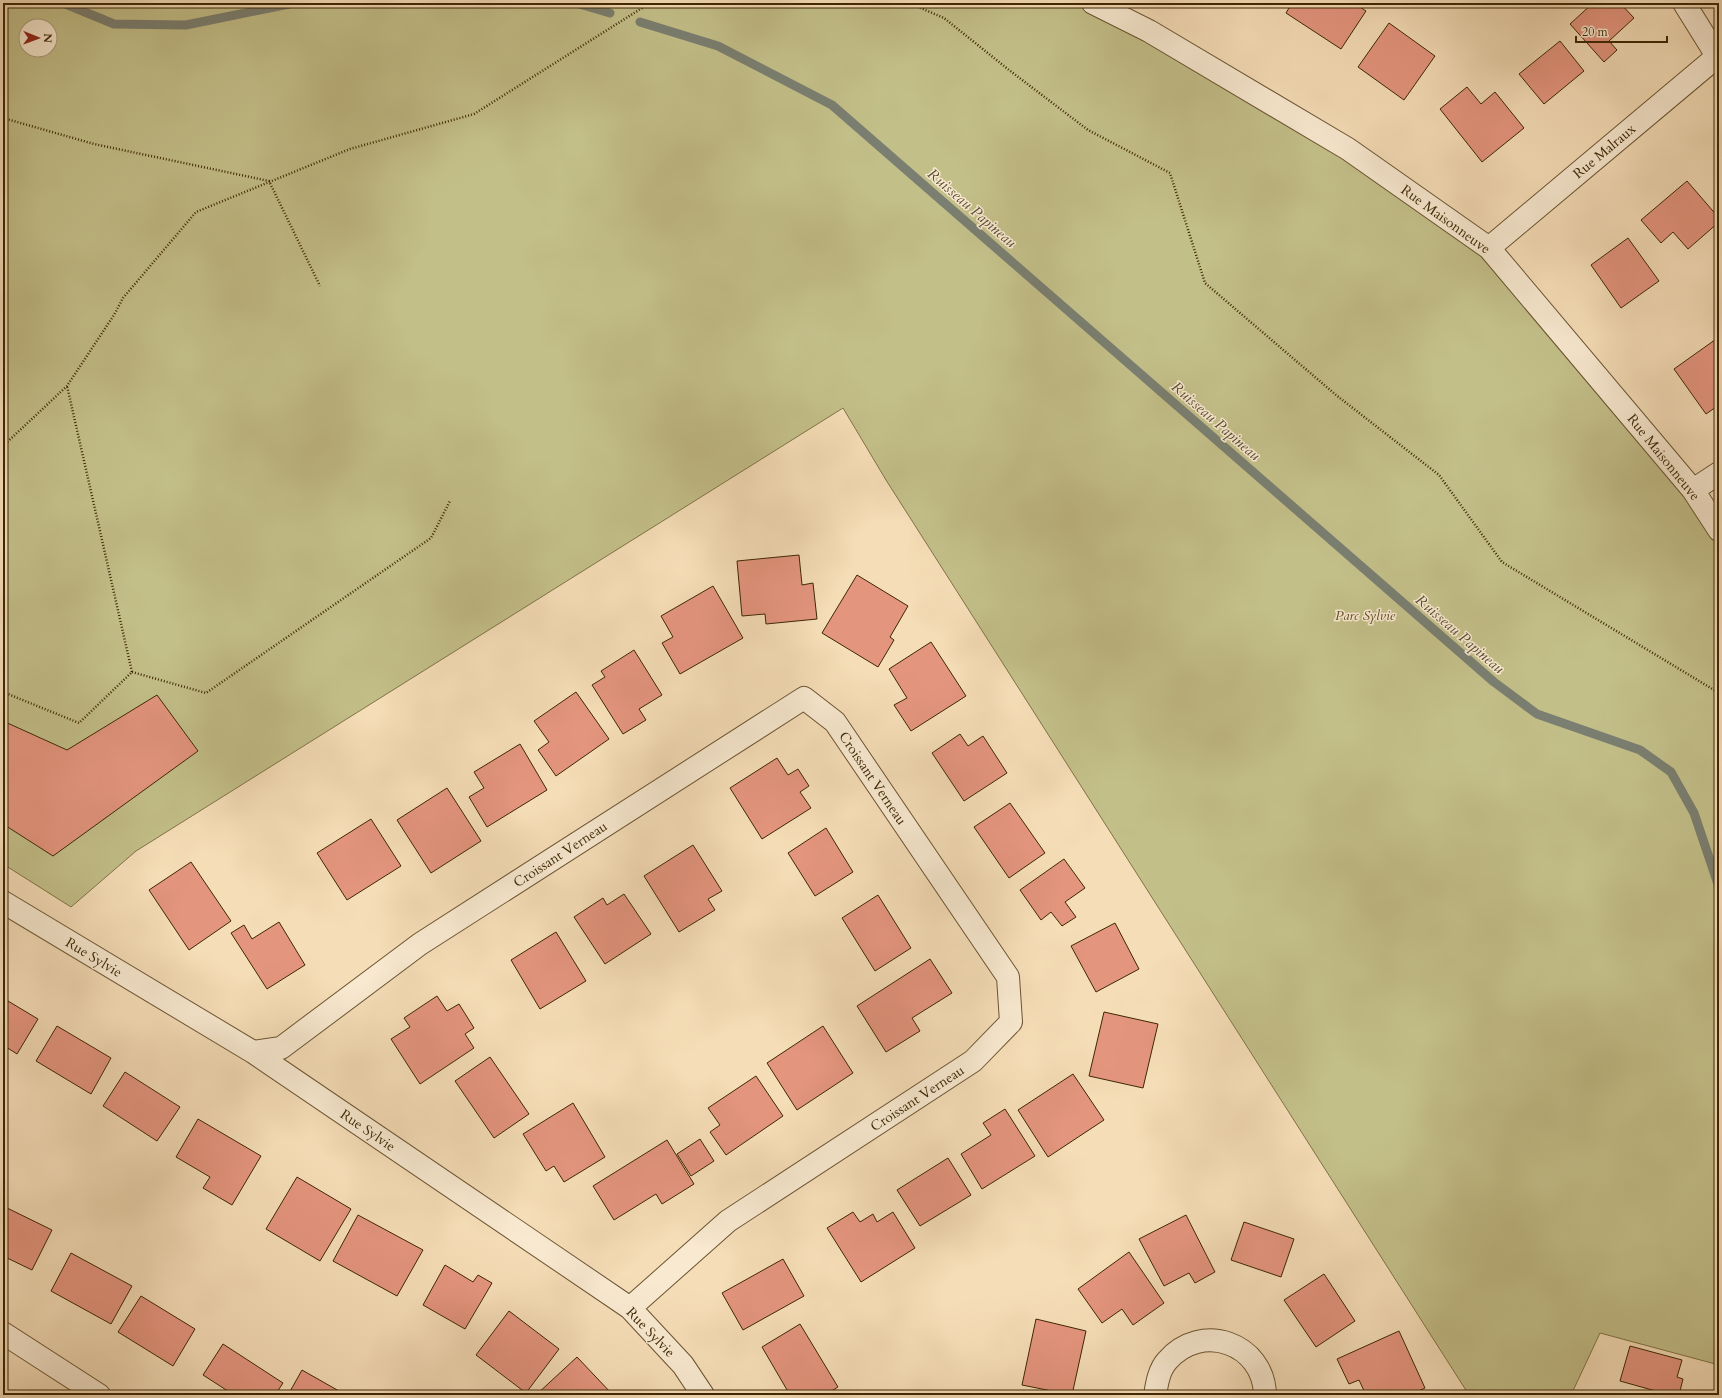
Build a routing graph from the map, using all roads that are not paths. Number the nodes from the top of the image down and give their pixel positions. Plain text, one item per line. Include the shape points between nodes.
1 (1093, 3) edge
2 (1684, 3) edge
3 (1718, 55) edge
4 (1489, 248) junction
5 (1719, 473) edge
6 (1693, 490) junction
7 (1719, 530) edge
8 (3, 902) edge
9 (254, 1052) junction
10 (630, 1308) junction
11 (3, 1333) edge
12 (99, 1395) edge
13 (703, 1395) edge
14 (1155, 1395) edge
15 (1265, 1395) edge

1 - 4 street, Rue Maisonneuve via 1149,31 1348,149
2 - 3 street
3 - 4 street, Rue Malraux
4 - 6 street, Rue Maisonneuve
5 - 6 street
6 - 7 street, Rue Maisonneuve
8 - 9 street, Rue Sylvie
9 - 10 street, Rue Sylvie
9 - 10 street, Croissant Verneau via 281,1048 420,944 804,698 835,722 1008,977 1011,1022 973,1061 728,1221
10 - 13 street, Rue Sylvie via 683,1364
11 - 12 street
14 - 15 street via 1158,1378 1167,1361 1181,1348 1199,1341 1218,1340 1235,1345 1249,1355 1259,1369 1265,1386

